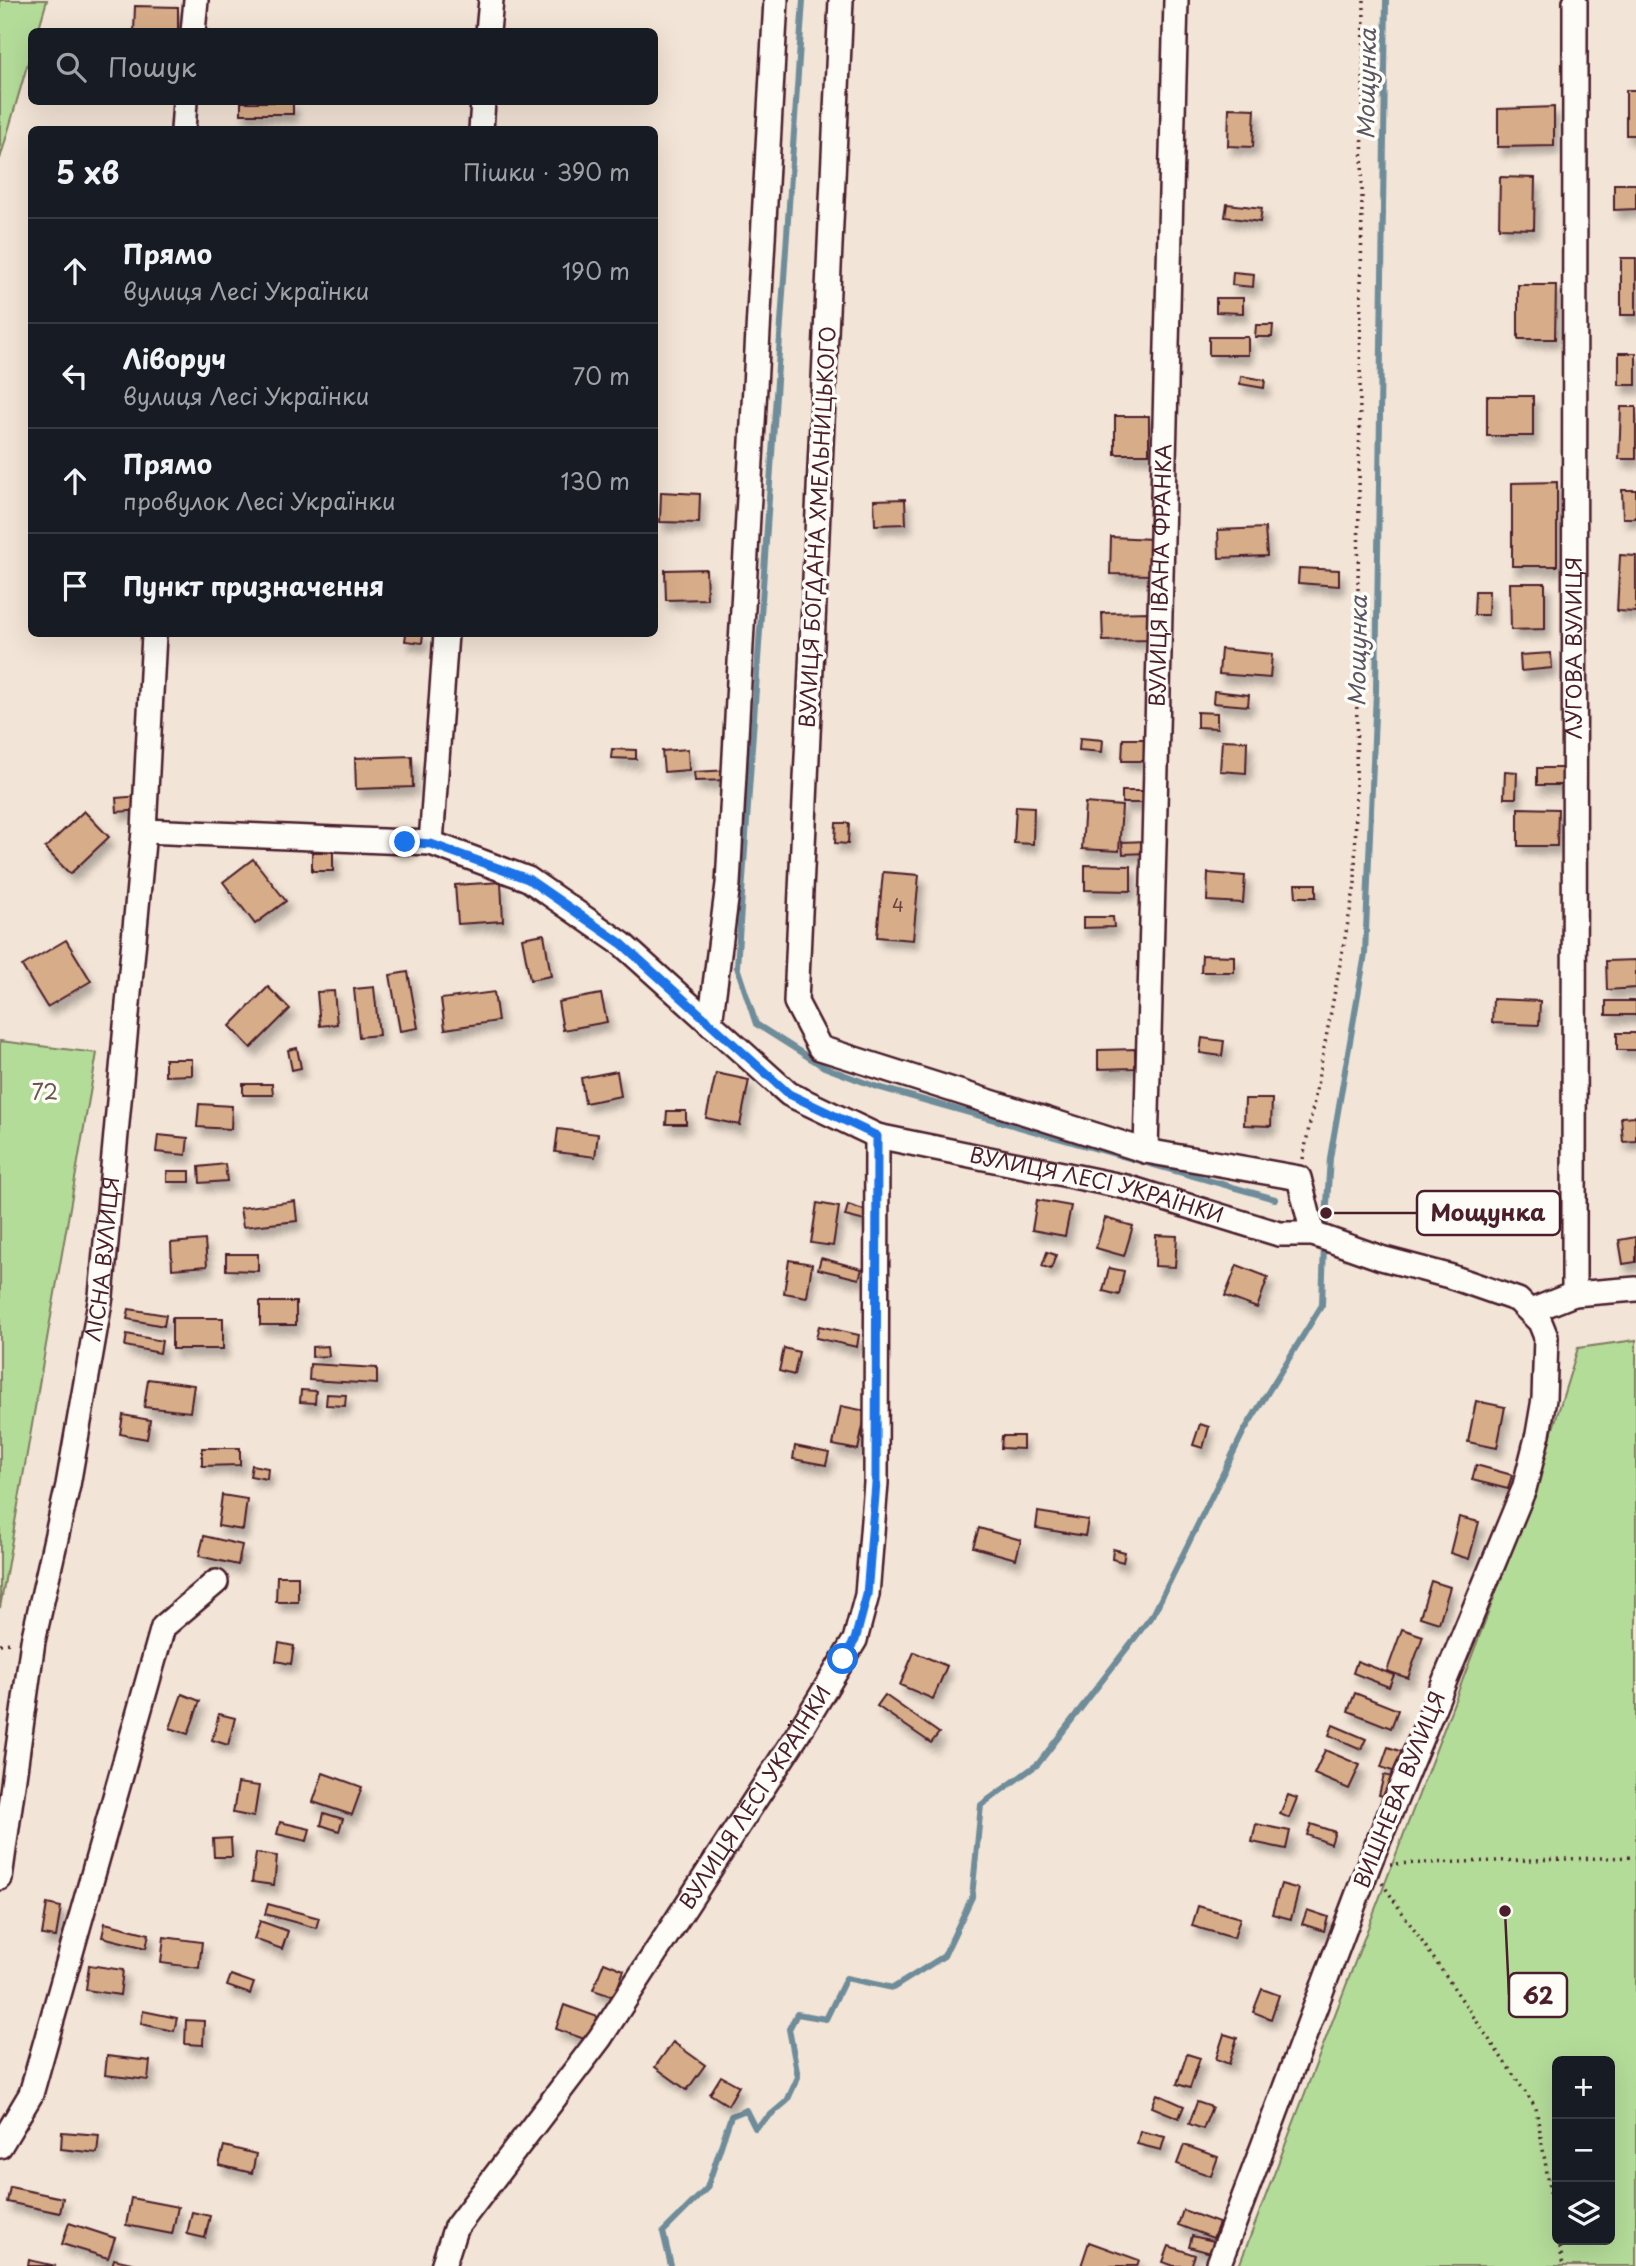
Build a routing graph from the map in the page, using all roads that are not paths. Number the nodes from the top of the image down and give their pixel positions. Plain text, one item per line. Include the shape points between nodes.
1 (196, 0) edge
2 (491, 0) edge
3 (776, 0) edge
4 (841, 0) edge
5 (1176, 0) edge
6 (1575, 2) dead end
7 (192, 28) edge
8 (488, 28) edge
9 (185, 105) edge
10 (484, 105) edge
11 (183, 126) edge
12 (481, 126) edge
13 (155, 637) edge
14 (446, 637) edge
15 (144, 831) junction
16 (431, 844) junction
17 (710, 1024) junction
18 (877, 1136) junction
19 (1146, 1151) junction
20 (1313, 1234) junction
21 (1636, 1289) edge
22 (1574, 1294) junction
23 (1531, 1311) junction
24 (216, 1582) dead end
25 (0, 1878) edge
26 (0, 2146) edge
27 (443, 2266) edge
28 (1218, 2266) edge

1 - 7 street
2 - 8 street
3 - 17 street via 729,884
4 - 19 street, ВУЛИЦЯ БОГДАНА ХМЕЛЬНИЦЬКОГО via 796,1002 820,1048
5 - 19 street, ВУЛИЦЯ ІВАНА ФРАНКА
6 - 22 street, ЛУГОВА ВУЛИЦЯ
9 - 11 street
10 - 12 street
13 - 15 street, ЛІСНА ВУЛИЦЯ
14 - 16 street
15 - 16 street, ВУЛИЦЯ ЛЕСІ УКРАЇНКИ
15 - 25 street, ЛІСНА ВУЛИЦЯ via 101,1296 68,1485 33,1641
16 - 17 street, ВУЛИЦЯ ЛЕСІ УКРАЇНКИ via 528,879 622,944
17 - 18 street, ВУЛИЦЯ ЛЕСІ УКРАЇНКИ via 789,1094
18 - 20 street, ВУЛИЦЯ ЛЕСІ УКРАЇНКИ via 1126,1187 1279,1234
18 - 27 street, ВУЛИЦЯ ЛЕСІ УКРАЇНКИ via 876,1483 867,1595 855,1640 600,2038 455,2229
19 - 20 street via 1299,1178
20 - 23 street, ВУЛИЦЯ ЛЕСІ УКРАЇНКИ via 1493,1290
21 - 22 street
22 - 23 street
23 - 28 street, ВИШНЕВА ВУЛИЦЯ via 1546,1337 1546,1369 1538,1434 1524,1489 1369,1864
24 - 26 street via 163,1627 31,2094

